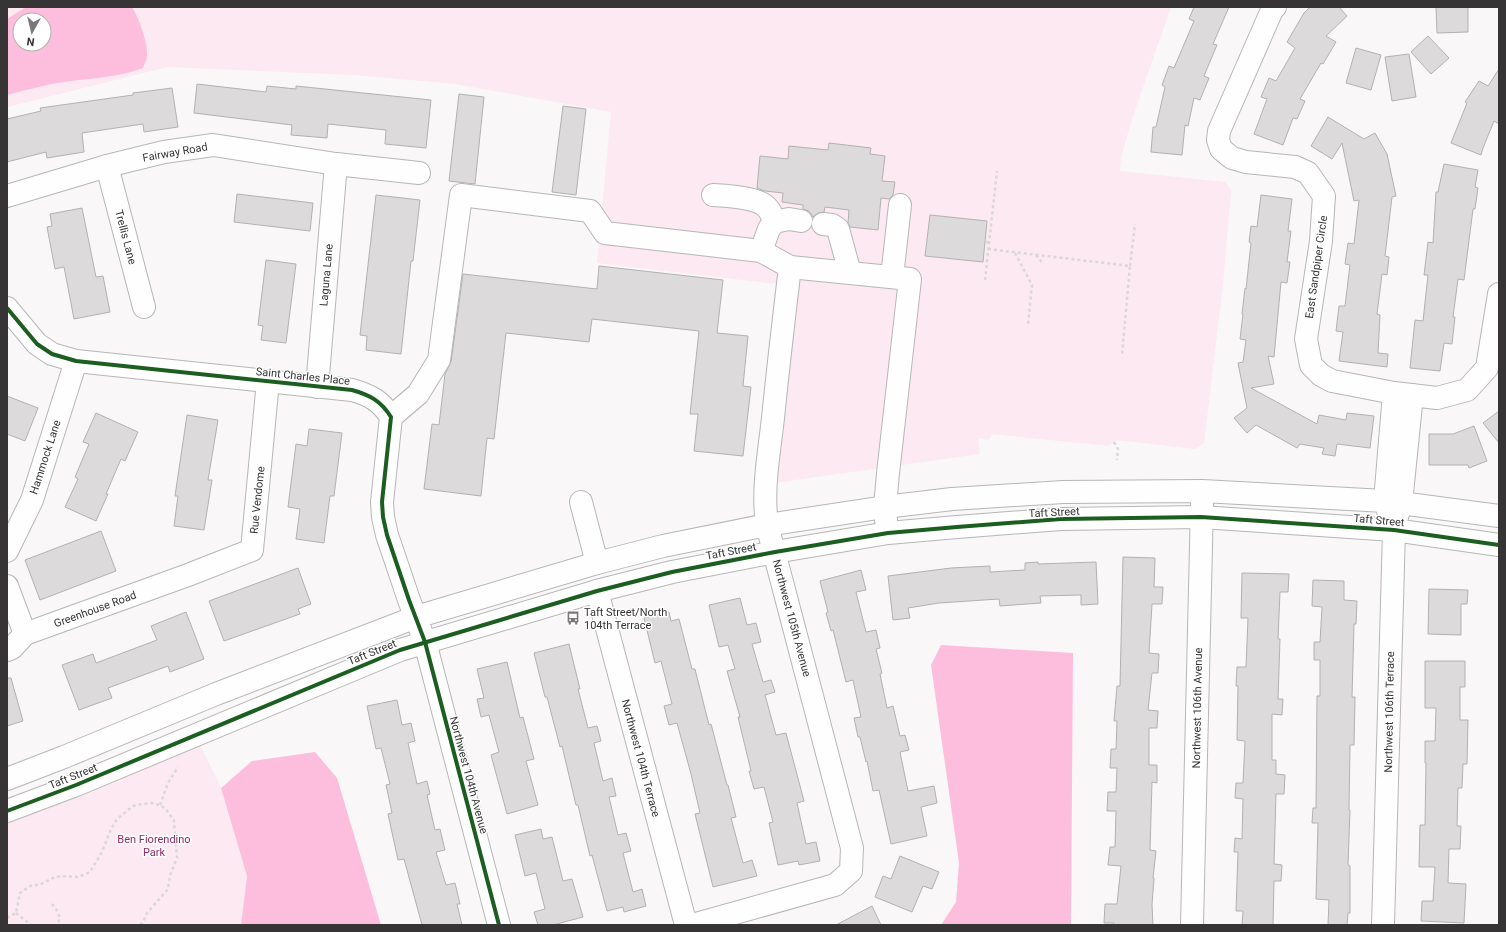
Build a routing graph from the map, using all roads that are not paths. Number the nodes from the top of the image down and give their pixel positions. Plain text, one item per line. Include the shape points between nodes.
1 (1275, 7) edge
2 (336, 164) junction
3 (107, 166) junction
4 (419, 173) dead end
5 (713, 195) dead end
6 (7, 196) edge
7 (900, 205) dead end
8 (801, 221) dead end
9 (774, 222) junction
10 (823, 224) dead end
11 (761, 251) junction
12 (790, 267) junction
13 (850, 273) junction
14 (892, 277) junction
15 (1499, 294) edge
16 (144, 307) dead end
17 (7, 308) edge
18 (76, 361) junction
19 (268, 381) junction
20 (317, 387) junction
21 (1403, 394) junction
22 (391, 417) junction
23 (1202, 491) junction
24 (580, 502) dead end
25 (1393, 502) junction
26 (885, 506) junction
27 (1499, 516) edge
28 (1201, 518) junction
29 (767, 525) junction
30 (1394, 530) junction
31 (888, 533) junction
32 (1499, 545) edge
33 (7, 551) edge
34 (775, 552) junction
35 (597, 563) junction
36 (188, 575) joint
37 (7, 586) edge
38 (597, 591) junction
39 (420, 630) junction
40 (25, 634) junction
41 (7, 650) edge
42 (7, 779) edge
43 (7, 811) edge
44 (500, 925) edge
45 (686, 925) edge
46 (692, 925) edge
47 (1192, 925) edge
48 (1383, 925) edge

1 - 21 street, East Sandpiper Circle via 1219,130 1218,140 1221,148 1232,158 1295,167 1308,173 1324,196 1321,240 1306,339 1311,365 1332,381
2 - 3 street, Fairway Road via 213,145 164,152
2 - 4 street, Fairway Road
2 - 20 street, Laguna Lane
3 - 6 street, Fairway Road
3 - 16 street, Trellis Lane
5 - 9 street via 741,198 764,205
7 - 14 street
8 - 9 street via 789,219
9 - 11 street
10 - 13 street via 838,228
11 - 12 street
11 - 22 street via 605,232 590,211 461,194 439,360 418,394
12 - 13 street
12 - 29 street, Northwest 105th Avenue via 765,491
13 - 14 street
14 - 26 street via 910,279
15 - 21 street, East Sandpiper Circle via 1487,368 1467,390 1436,398
17 - 18 street, Saint Charles Place via 37,344 52,354
18 - 19 street, Saint Charles Place
18 - 33 street, Hammock Lane via 32,500
19 - 20 street, Saint Charles Place
19 - 36 street, Rue Vendome via 252,550
20 - 22 street, Saint Charles Place via 362,393 384,406
21 - 25 street
22 - 39 street via 382,502 383,517
23 - 25 street, Taft Street
23 - 26 street, Taft Street via 1063,492
23 - 28 street, Northwest 106th Avenue
24 - 35 street
25 - 27 street, Taft Street
25 - 30 street, Northwest 106th Terrace
26 - 29 street, Taft Street
26 - 31 street
28 - 30 street, Taft Street
28 - 31 street, Taft Street via 1061,519
28 - 47 street, Northwest 106th Avenue
29 - 34 street, Northwest 105th Avenue
29 - 35 street, Taft Street via 663,546
30 - 32 street, Taft Street
30 - 48 street, Northwest 106th Terrace
31 - 34 street, Taft Street
34 - 38 street, Taft Street via 672,572
34 - 46 street, Northwest 105th Avenue via 852,848 851,871 835,885
35 - 39 street, Taft Street
36 - 40 street, Greenhouse Road
37 - 40 street
38 - 39 street, Taft Street
38 - 45 street, Northwest 104th Terrace
39 - 42 street, Taft Street via 216,694
39 - 43 street, Taft Street via 400,650 76,785
39 - 44 street, Northwest 104th Avenue
40 - 41 street, Greenhouse Road

